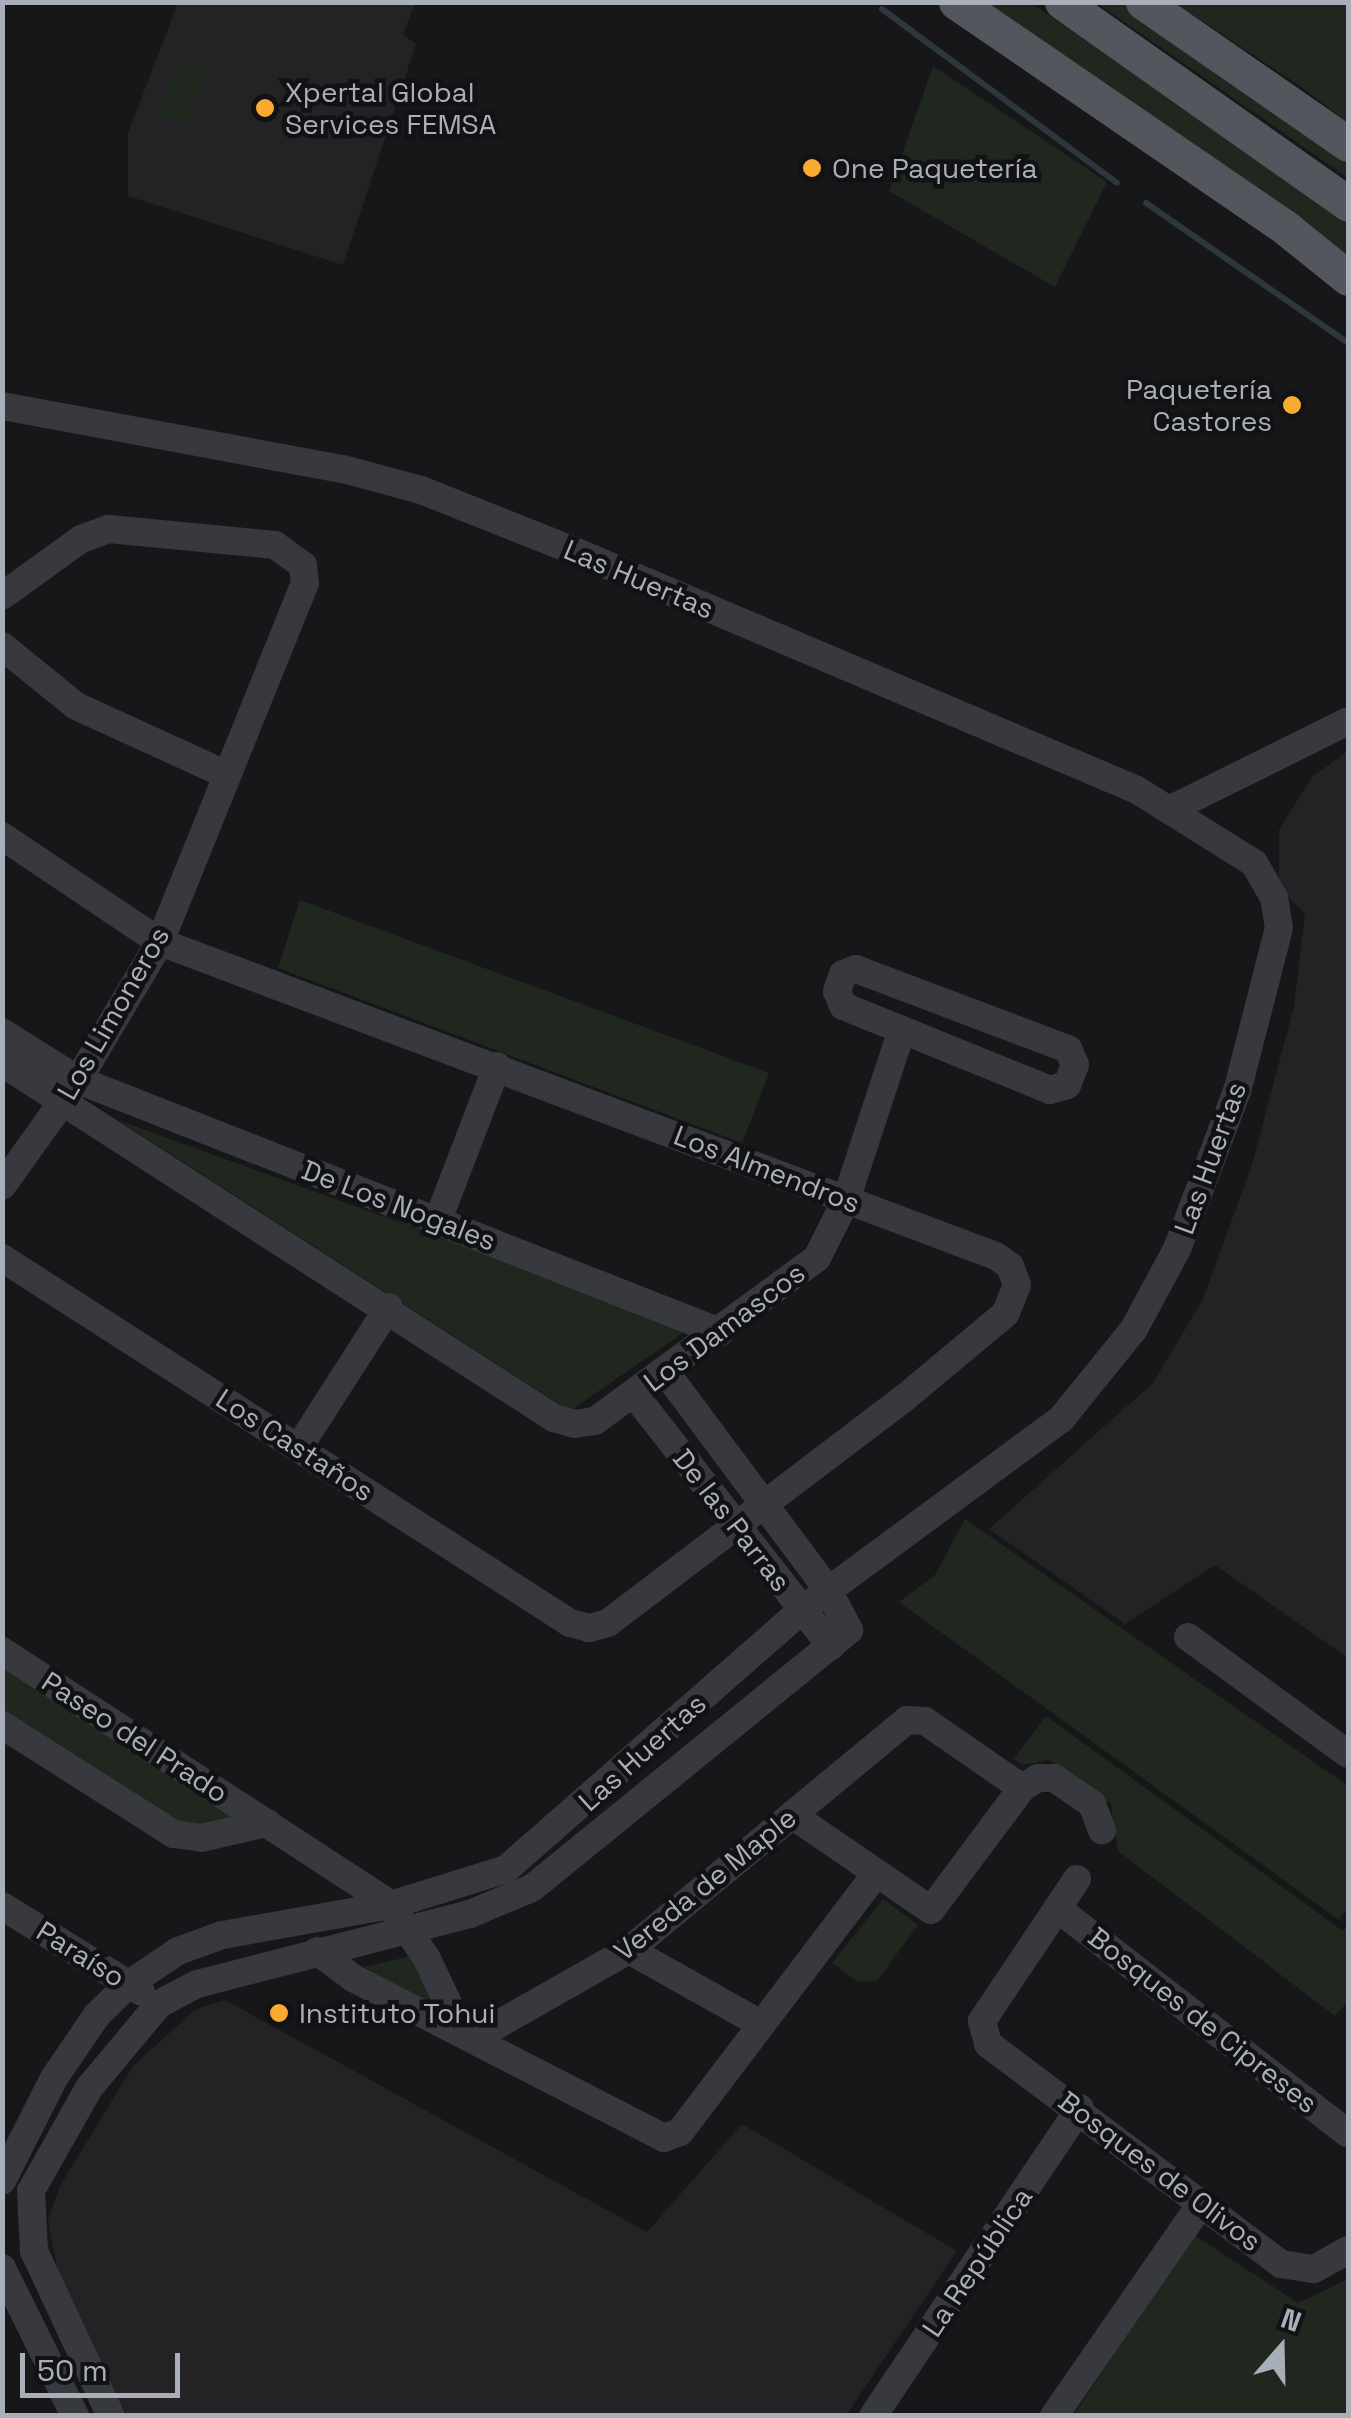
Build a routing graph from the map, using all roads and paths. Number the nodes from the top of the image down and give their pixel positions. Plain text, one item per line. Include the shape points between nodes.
1 (956, 2) edge
2 (1062, 2) edge
3 (1143, 2) edge
4 (1348, 144) edge
5 (1348, 204) edge
6 (1348, 278) edge
7 (2, 406) edge
8 (2, 596) edge
9 (2, 646) edge
10 (1348, 721) edge
11 (223, 773) junction
12 (1171, 809) junction
13 (2, 836) edge
14 (160, 942) junction
15 (902, 1030) junction
16 (2, 1032) edge
17 (2, 1063) edge
18 (497, 1066) junction
19 (70, 1091) junction
20 (2, 1186) edge
21 (846, 1200) junction
22 (438, 1220) junction
23 (2, 1258) edge
24 (388, 1307) junction
25 (720, 1332) junction
26 (665, 1371) junction
27 (634, 1394) junction
28 (299, 1447) junction
29 (764, 1503) junction
30 (734, 1526) junction
31 (828, 1590) junction
32 (802, 1610) junction
33 (849, 1623) joint
34 (589, 1628) joint
35 (1188, 1638) dead end
36 (831, 1646) junction
37 (2, 1650) edge
38 (2, 1726) edge
39 (1348, 1754) edge
40 (1022, 1788) junction
41 (792, 1815) junction
42 (267, 1823) junction
43 (1102, 1830) dead end
44 (874, 1876) junction
45 (1076, 1880) dead end
46 (391, 1905) junction
47 (2, 1906) edge
48 (1057, 1908) junction
49 (410, 1930) junction
50 (629, 1950) junction
51 (317, 1951) junction
52 (129, 1984) junction
53 (160, 2004) junction
54 (759, 2023) junction
55 (468, 2035) junction
56 (1080, 2108) junction
57 (15, 2121) edge
58 (1348, 2134) edge
59 (55, 2143) junction
60 (6, 2164) edge
61 (41, 2170) junction
62 (1202, 2202) junction
63 (1348, 2250) edge
64 (2, 2268) edge
65 (75, 2416) edge
66 (111, 2416) edge
67 (872, 2416) edge
68 (1054, 2416) edge

1 - 6 main road via 1286,228
2 - 5 main road
3 - 4 main road
7 - 12 street, Las Huertas via 305,461 421,490
8 - 11 street, Los Limoneros via 81,538 109,530 275,545 293,554 303,565 300,602
9 - 11 street via 76,706
10 - 12 street
11 - 14 street, Los Limoneros
12 - 31 street, Las Huertas via 1254,863 1274,897 1279,928 1236,1091 1177,1249 1134,1329 1061,1420
13 - 14 street, Los Almendros
14 - 18 street, Los Almendros
14 - 19 street, Los Limoneros
15 - 15 street via 1050,1090 1067,1085 1075,1064 1068,1049 945,1000 856,969 843,974 837,991 843,1006
15 - 21 street, Los Damascos
16 - 19 street
17 - 19 street
18 - 21 street, Los Almendros
18 - 22 street
19 - 20 street, Los Limoneros
19 - 22 street, De Los Nogales
19 - 24 street
21 - 25 street, Los Damascos via 817,1258
21 - 29 street, Los Almendros via 996,1256 1010,1266 1014,1301 904,1398
22 - 25 street, De Los Nogales
23 - 28 street, Los Castaños
24 - 27 street, Los Damascos via 554,1418 595,1421
24 - 28 street
25 - 26 street, Los Damascos
26 - 27 street, Los Damascos
26 - 29 street, De las Parras
27 - 30 street, De las Parras
28 - 34 street, Los Castaños via 570,1623
29 - 30 street, Los Almendros
29 - 31 street, De las Parras
30 - 32 street, De las Parras
30 - 34 street, Los Almendros via 608,1623
31 - 32 street, Las Huertas
31 - 33 street, De las Parras
32 - 36 street, De las Parras
32 - 46 street, Las Huertas via 519,1860 457,1889
33 - 36 street, Las Huertas via 846,1635
35 - 39 street
36 - 49 street, Las Huertas via 736,1716 532,1888
37 - 42 street, Paseo del Prado
38 - 42 street, Paseo del Prado via 174,1834 201,1838
40 - 41 street, Vereda de Maple via 925,1721 893,1728
40 - 43 street via 1054,1778 1092,1804
40 - 44 street via 940,1906 922,1909
41 - 44 street
41 - 50 street, Vereda de Maple
42 - 46 street, Paseo del Prado
44 - 54 street
45 - 48 street
46 - 49 street, Paseo del Prado
46 - 52 street, Las Huertas via 222,1935 178,1950
47 - 52 street, Paraíso
48 - 56 street, Bosques de Olivos via 982,2020 982,2034
48 - 58 street, Bosques de Cipreses
49 - 51 street, Las Huertas
49 - 55 street, Paseo del Prado
50 - 54 street
50 - 55 street, Vereda de Maple
51 - 53 street, Las Huertas via 196,1984
51 - 55 street via 353,1978
52 - 53 street, Paraíso
52 - 57 street, Las Huertas
53 - 59 street, Las Huertas via 89,2088
54 - 55 street via 680,2132 664,2138
56 - 62 street, Bosques de Olivos
56 - 67 street, La República
57 - 59 street
57 - 60 street, Las Huertas
59 - 61 street, Las Huertas
60 - 61 street
61 - 66 street, Las Huertas via 31,2191 34,2251
62 - 63 street, Bosques de Olivos via 1295,2270 1314,2269
62 - 68 street
64 - 65 street

